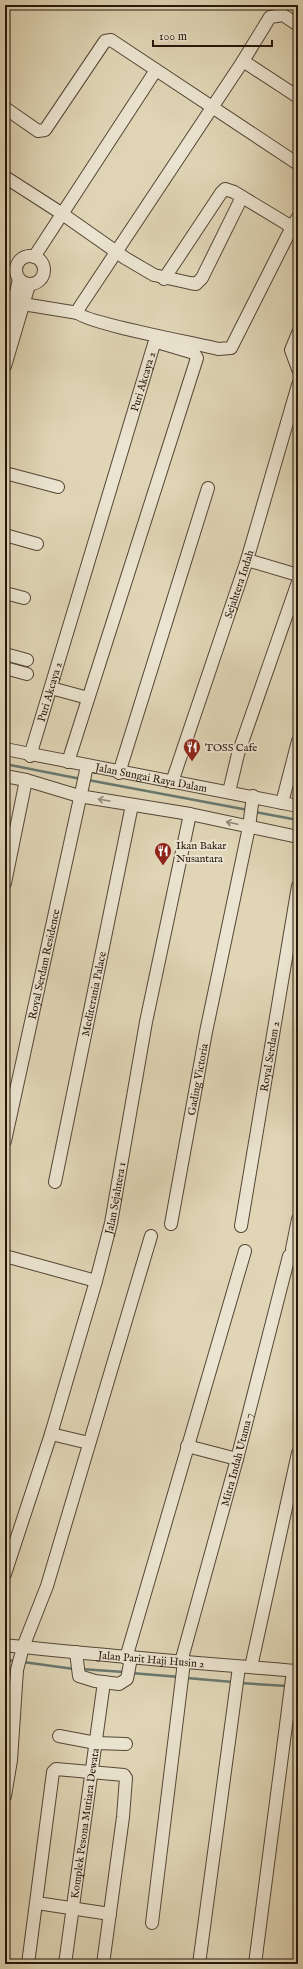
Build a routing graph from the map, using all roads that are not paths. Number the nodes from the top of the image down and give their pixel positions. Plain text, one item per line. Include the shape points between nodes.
1 (298, 25) edge
2 (243, 61) junction
3 (159, 72) junction
4 (298, 97) edge
5 (213, 107) junction
6 (5, 108) edge
7 (298, 164) edge
8 (5, 177) edge
9 (242, 197) junction
10 (64, 215) junction
11 (295, 222) edge
12 (117, 251) junction
13 (37, 259) junction
14 (164, 279) junction
15 (24, 282) junction
16 (14, 300) edge
17 (78, 314) junction
18 (298, 333) edge
19 (5, 340) edge
20 (5, 366) edge
21 (298, 369) edge
22 (298, 385) edge
23 (5, 473) edge
24 (58, 487) dead end
25 (208, 488) dead end
26 (5, 535) edge
27 (37, 544) dead end
28 (247, 560) junction
29 (298, 575) edge
30 (298, 582) edge
31 (5, 593) edge
32 (24, 598) dead end
33 (5, 654) edge
34 (27, 660) dead end
35 (5, 668) edge
36 (27, 674) dead end
37 (51, 688) junction
38 (88, 698) junction
39 (298, 741) edge
40 (5, 749) edge
41 (30, 756) junction
42 (68, 762) junction
43 (86, 769) junction
44 (119, 773) junction
45 (5, 776) edge
46 (26, 780) junction
47 (172, 782) junction
48 (80, 792) junction
49 (229, 792) junction
50 (253, 799) junction
51 (282, 803) junction
52 (132, 805) junction
53 (298, 806) edge
54 (190, 814) junction
55 (250, 821) junction
56 (298, 837) edge
57 (5, 882) edge
58 (298, 886) edge
59 (5, 1141) edge
60 (55, 1182) dead end
61 (298, 1219) edge
62 (171, 1224) dead end
63 (241, 1226) dead end
64 (151, 1236) dead end
65 (245, 1251) dead end
66 (5, 1256) edge
67 (96, 1281) junction
68 (51, 1434) junction
69 (89, 1443) junction
70 (187, 1446) junction
71 (298, 1453) edge
72 (237, 1459) junction
73 (5, 1574) edge
74 (5, 1645) edge
75 (22, 1652) junction
76 (77, 1663) junction
77 (128, 1666) junction
78 (183, 1670) junction
79 (296, 1671) edge
80 (241, 1672) junction
81 (104, 1682) junction
82 (59, 1736) dead end
83 (96, 1743) junction
84 (126, 1744) dead end
85 (92, 1774) junction
86 (5, 1796) edge
87 (37, 1903) junction
88 (73, 1908) junction
89 (110, 1914) junction
90 (152, 1923) dead end
91 (28, 1964) edge
92 (65, 1964) edge
93 (102, 1964) edge
94 (199, 1964) edge
95 (255, 1964) edge

1 - 2 street via 283,14 270,17
2 - 4 street
2 - 5 street
3 - 5 street
3 - 6 street via 108,40 45,130 38,131
3 - 10 street
5 - 7 street
5 - 12 street
8 - 10 street
9 - 11 street
9 - 14 street via 227,189 223,190
9 - 14 street via 222,240 198,282
10 - 12 street
10 - 13 street
11 - 17 street via 231,348 218,349 84,318
12 - 14 street
12 - 17 street via 79,308
13 - 15 street via 43,266 43,275 38,282
13 - 15 street via 24,257 17,263 16,273
15 - 16 street
16 - 17 street
16 - 19 street
16 - 20 street
18 - 21 street via 291,350
22 - 28 street, Sejahtera Indah
23 - 24 street
25 - 44 street
26 - 27 street
28 - 29 street
28 - 47 street, Sejahtera Indah
30 - 49 street via 238,754
31 - 32 street
33 - 34 street
35 - 36 street
37 - 38 street
37 - 38 street, Puri Akcaya 2 via 141,384 154,344 157,342 197,356
37 - 41 street, Puri Akcaya 2
38 - 42 street, Puri Akcaya 2
39 - 51 street
40 - 41 street, Jalan Sungai Raya Dalam
41 - 42 street, Jalan Sungai Raya Dalam
42 - 43 street, Jalan Sungai Raya Dalam
43 - 44 street, Jalan Sungai Raya Dalam
43 - 48 street, Royal Serdam Residence
44 - 47 street, Jalan Sungai Raya Dalam
45 - 46 street
46 - 48 street
46 - 57 street
47 - 49 street, Jalan Sungai Raya Dalam
52 -> 48 street
48 - 59 street, Royal Serdam Residence
49 - 50 street, Jalan Sungai Raya Dalam
50 - 51 street, Jalan Sungai Raya Dalam
50 - 55 street
51 - 53 street, Jalan Sungai Raya Dalam
52 - 54 street
52 - 60 street, Mediterania Palace
55 -> 54 street
54 - 67 street, Jalan Sejahtera 1 via 146,1022 111,1223
55 - 56 street
55 - 62 street, Gading Victoria via 206,1032
58 - 63 street, Royal Serdam 2
61 - 72 street, Mitra Indah Utama 7
64 - 69 street
65 - 70 street
66 - 67 street
67 - 68 street, Jalan Sejahtera 1
68 - 69 street
68 - 73 street, Jalan Sejahtera 1
69 - 75 street via 47,1586
70 - 72 street
70 - 77 street
71 - 80 street
72 - 78 street, Mitra Indah Utama 7
74 - 75 street, Jalan Parit Haji Husin 2
75 - 76 street, Jalan Parit Haji Husin 2
75 - 86 street via 17,1670 11,1760
76 - 77 street, Jalan Parit Haji Husin 2
76 - 81 street
77 - 78 street, Jalan Parit Haji Husin 2
77 - 81 street via 119,1684
78 - 80 street, Jalan Parit Haji Husin 2
78 - 90 street, Mitra Indah Utama 7
79 - 80 street, Jalan Parit Haji Husin 2
79 - 95 street
80 - 94 street
81 - 83 street, Komplek Pesona Mutiara Dewata
82 - 83 street
83 - 84 street
83 - 85 street, Komplek Pesona Mutiara Dewata
85 - 87 street via 56,1769 53,1772
85 - 88 street, Komplek Pesona Mutiara Dewata
85 - 89 street via 124,1775 126,1778
87 - 88 street
87 - 91 street
88 - 89 street
88 - 92 street, Komplek Pesona Mutiara Dewata
89 - 93 street

